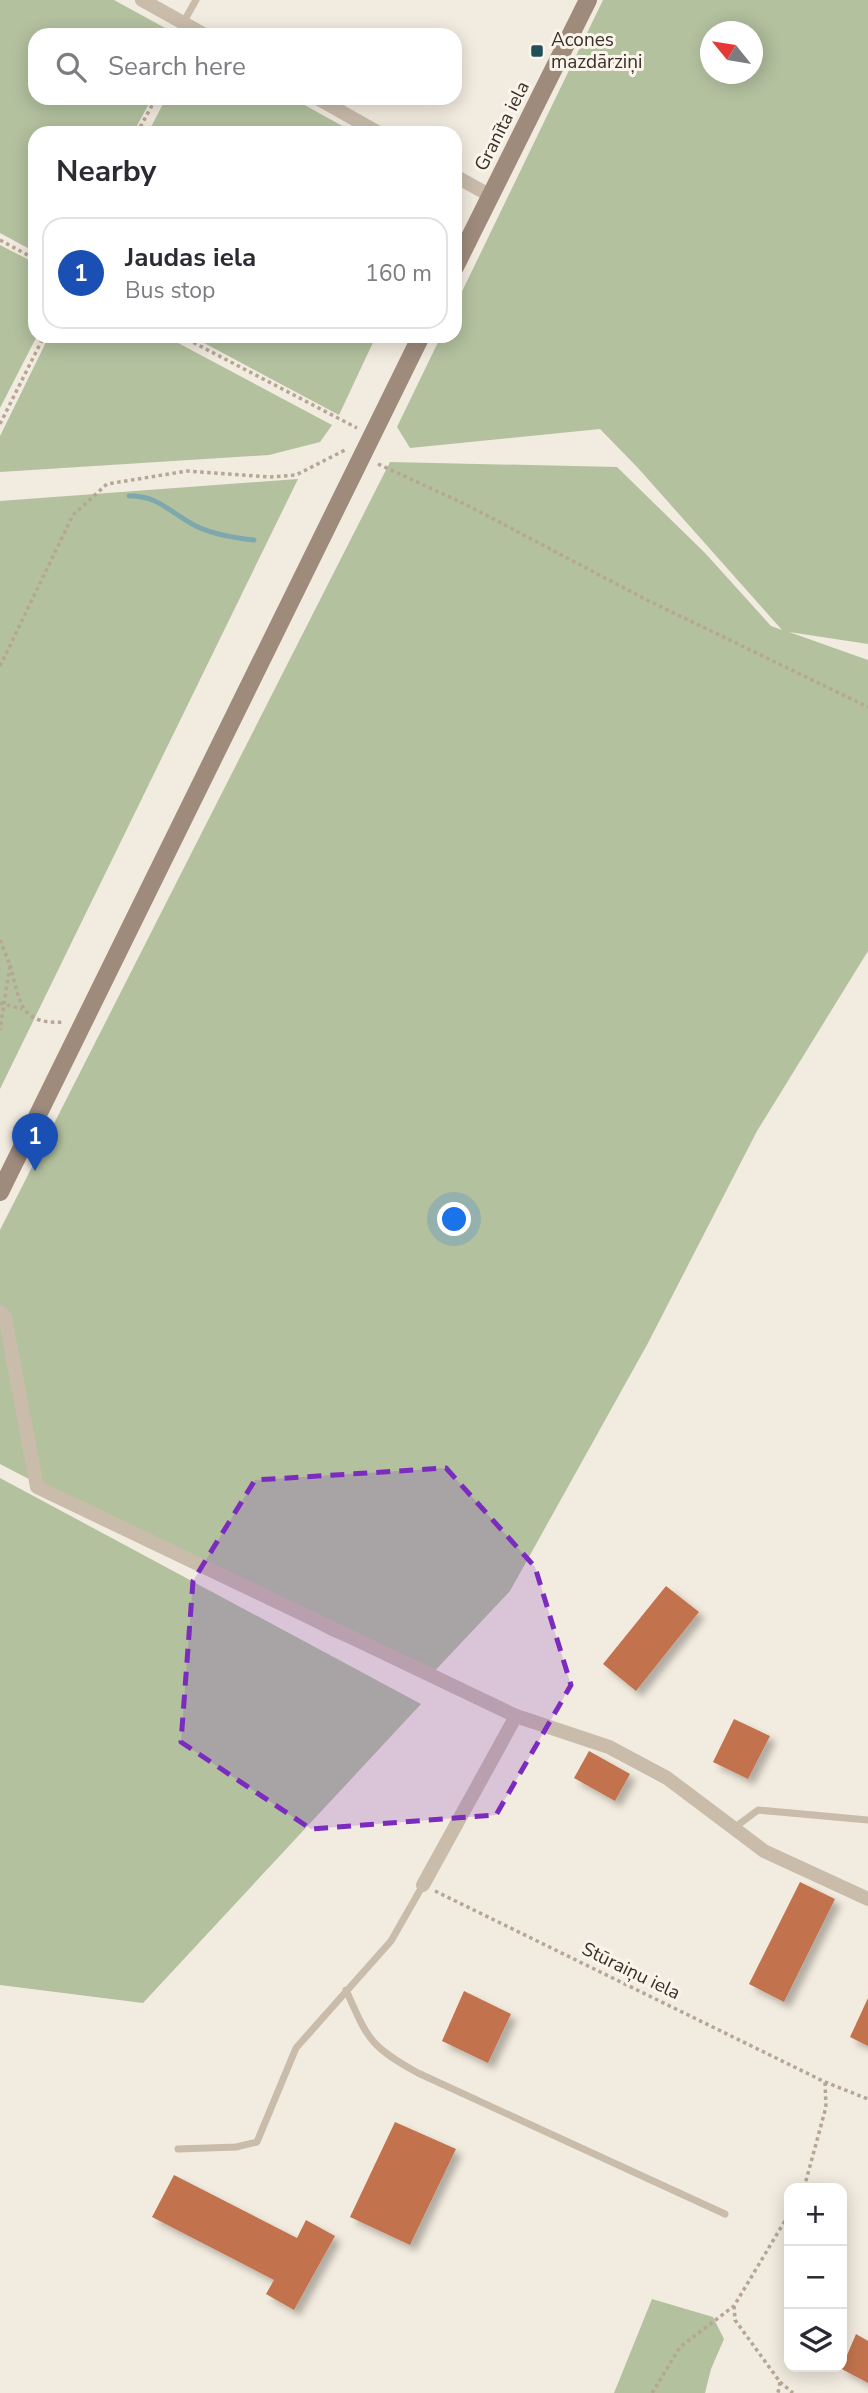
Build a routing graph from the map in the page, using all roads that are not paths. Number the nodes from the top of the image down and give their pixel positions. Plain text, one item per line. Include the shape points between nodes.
1 (142, 0) edge
2 (196, 0) edge
3 (588, 0) edge
4 (183, 23) junction
5 (192, 28) edge
6 (329, 105) edge
7 (367, 126) edge
8 (462, 180) edge
9 (491, 196) junction
10 (462, 253) edge
11 (417, 343) edge
12 (0, 1192) edge
13 (0, 1312) edge
14 (516, 1716) junction
15 (868, 1821) edge
16 (734, 1828) junction
17 (424, 1885) joint
18 (868, 1899) edge
19 (346, 1990) junction
20 (178, 2149) dead end
21 (725, 2214) dead end

1 - 4 street
2 - 4 lane
3 - 9 main road, Granīta iela
4 - 5 street
6 - 7 street
8 - 9 street
9 - 10 main road, Granīta iela
11 - 12 main road
13 - 14 street via 5,1317 37,1487
14 - 16 street via 609,1747 667,1778
14 - 17 street
15 - 16 lane via 758,1810
16 - 18 street via 764,1850
17 - 19 lane via 391,1941
19 - 20 lane via 296,2048 257,2142
19 - 21 lane via 368,2038 387,2056

